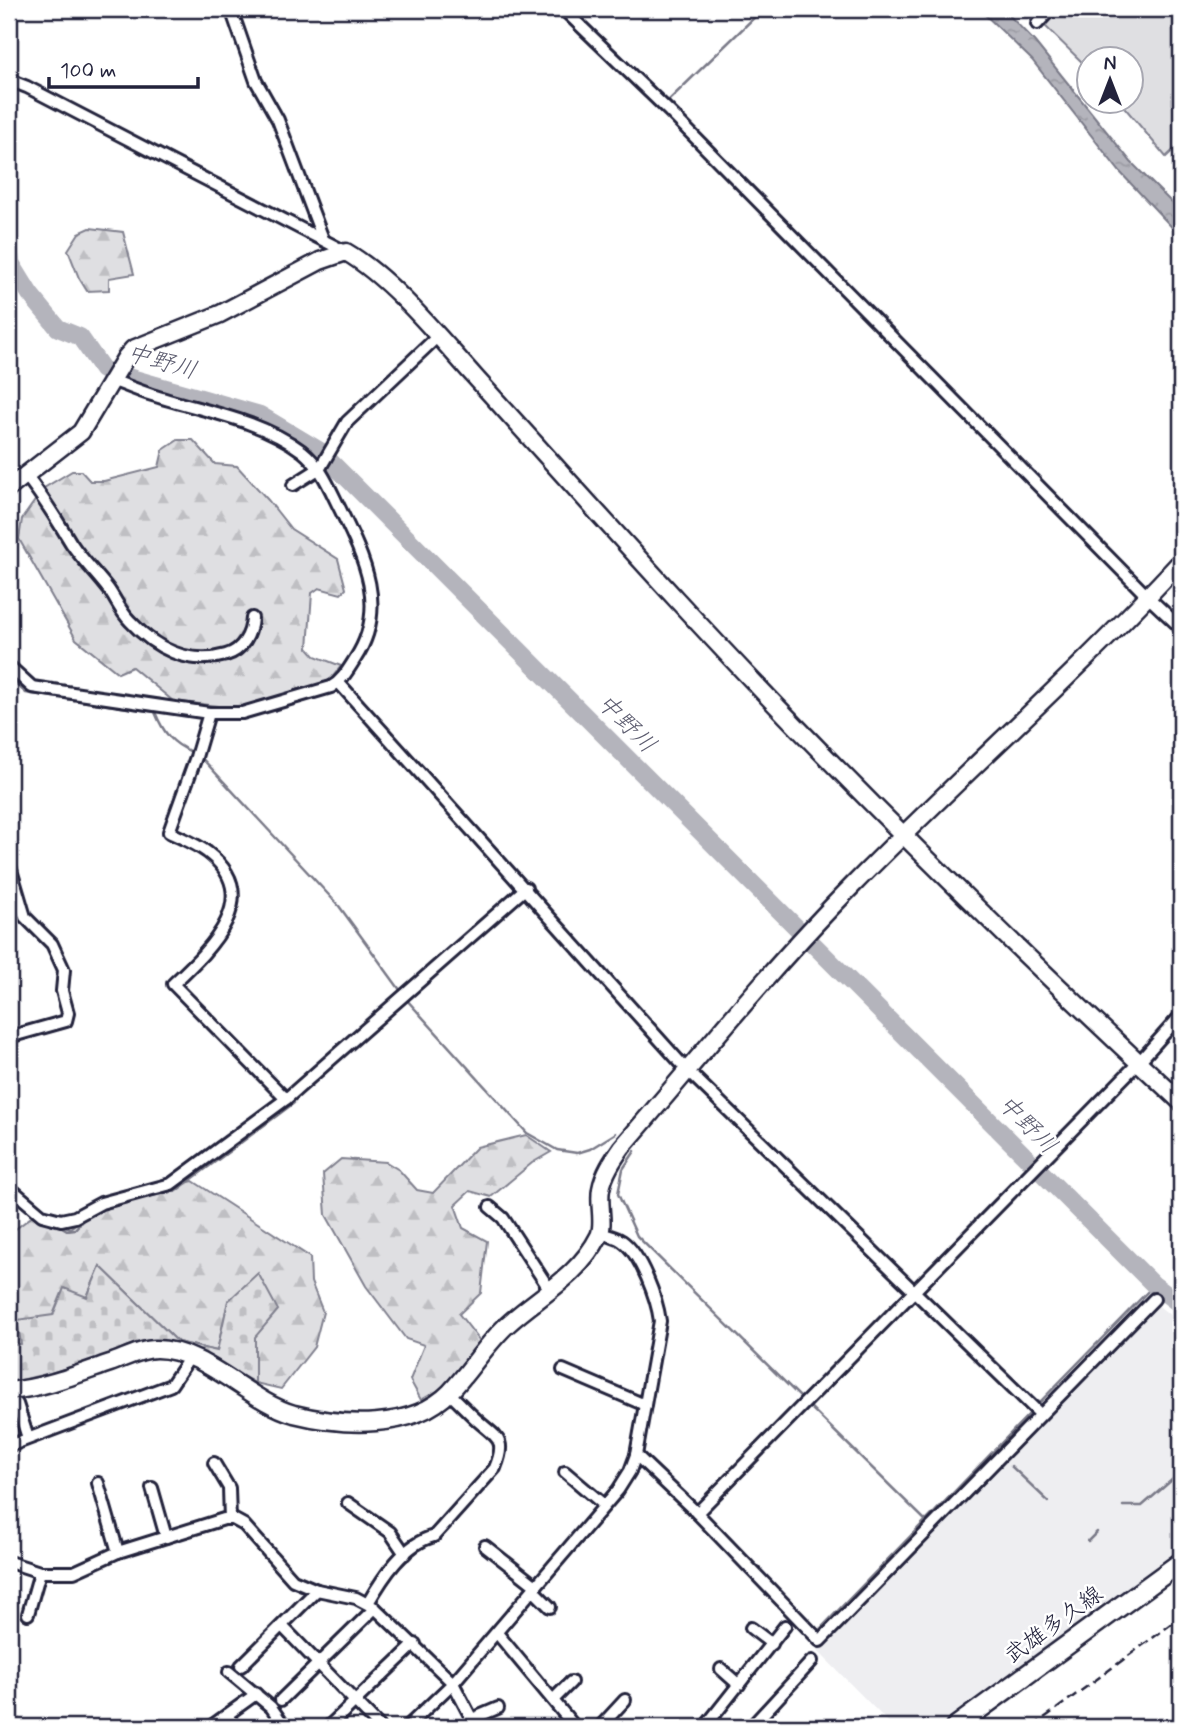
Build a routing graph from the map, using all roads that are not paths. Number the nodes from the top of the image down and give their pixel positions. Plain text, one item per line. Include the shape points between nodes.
1 (232, 9) edge
2 (564, 9) edge
3 (1051, 9) edge
4 (1037, 24) dead end
5 (9, 80) edge
6 (323, 239) junction
7 (346, 252) junction
8 (438, 336) junction
9 (116, 373) junction
10 (320, 468) junction
11 (26, 476) junction
12 (293, 485) dead end
13 (9, 488) edge
14 (1181, 561) edge
15 (1148, 597) junction
16 (252, 618) dead end
17 (1181, 628) edge
18 (9, 666) edge
19 (340, 682) junction
20 (209, 713) junction
21 (903, 836) junction
22 (9, 863) edge
23 (526, 888) junction
24 (1181, 1015) edge
25 (9, 1037) edge
26 (1139, 1062) junction
27 (687, 1070) junction
28 (286, 1099) junction
29 (1181, 1102) edge
30 (9, 1186) edge
31 (490, 1207) dead end
32 (600, 1233) junction
33 (550, 1290) junction
34 (914, 1291) junction
35 (1154, 1299) dead end
36 (190, 1357) junction
37 (563, 1370) dead end
38 (449, 1393) junction
39 (13, 1398) edge
40 (645, 1405) junction
41 (1040, 1414) junction
42 (28, 1438) junction
43 (9, 1446) edge
44 (636, 1455) junction
45 (214, 1463) dead end
46 (565, 1472) dead end
47 (98, 1483) dead end
48 (152, 1488) dead end
49 (348, 1503) dead end
50 (604, 1506) junction
51 (697, 1513) junction
52 (230, 1519) junction
53 (166, 1537) junction
54 (485, 1546) dead end
55 (118, 1552) junction
56 (405, 1554) junction
57 (9, 1562) edge
58 (1181, 1562) edge
59 (40, 1572) junction
60 (534, 1588) junction
61 (317, 1590) junction
62 (372, 1605) junction
63 (550, 1607) dead end
64 (28, 1614) dead end
65 (282, 1626) junction
66 (785, 1626) dead end
67 (751, 1628) dead end
68 (497, 1633) junction
69 (415, 1644) junction
70 (772, 1644) junction
71 (812, 1661) dead end
72 (318, 1663) junction
73 (241, 1666) dead end
74 (721, 1669) dead end
75 (229, 1672) dead end
76 (570, 1682) dead end
77 (453, 1683) junction
78 (739, 1685) junction
79 (256, 1694) junction
80 (281, 1700) dead end
81 (553, 1700) junction
82 (625, 1700) dead end
83 (356, 1701) junction
84 (498, 1708) dead end
85 (227, 1715) junction
86 (474, 1723) edge
87 (209, 1727) edge
88 (235, 1727) edge
89 (285, 1727) edge
90 (328, 1727) edge
91 (380, 1727) edge
92 (407, 1727) edge
93 (575, 1727) edge
94 (600, 1727) edge
95 (705, 1727) edge
96 (751, 1727) edge
97 (956, 1727) edge

1 - 6 street via 256,81 278,120
2 - 15 street
3 - 4 street
5 - 6 street
6 - 7 street
7 - 8 street via 369,265
7 - 9 street via 219,314 133,349
8 - 10 street via 347,422
8 - 21 street via 677,601
9 - 10 street via 150,394 278,435
9 - 11 street via 81,432
10 - 12 street
10 - 19 street via 357,544 371,587 372,621 363,648
11 - 13 street
11 - 16 street via 129,621 164,650 182,657 227,655 243,645
14 - 15 street
15 - 17 street
15 - 21 street
18 - 20 street via 32,687
19 - 20 street via 242,713
19 - 23 street
20 - 28 street via 169,832 207,852 224,869 233,884 232,912 207,952 173,984
21 - 26 street
21 - 27 street via 810,930
22 - 25 street via 25,917 52,944 64,970 62,991 68,1013 66,1021
23 - 27 street
23 - 28 street
24 - 26 street
26 - 29 street
26 - 34 street
27 - 32 street via 609,1166 600,1190
27 - 34 street
28 - 30 street via 171,1184 101,1203 75,1217 61,1220 42,1215
31 - 33 street via 503,1218
32 - 33 street via 581,1265
32 - 40 street via 621,1240 636,1256 658,1306 660,1321
33 - 38 street via 489,1343
34 - 41 street
34 - 51 street
35 - 41 street
36 - 38 street via 283,1411 321,1421 398,1419 430,1407
36 - 39 street via 154,1349
36 - 42 street via 171,1385
37 - 40 street
38 - 56 street via 491,1429 500,1441 500,1457 434,1536 422,1539
39 - 42 street
40 - 44 street
41 - 51 street via 820,1641
42 - 43 street
44 - 50 street
44 - 51 street
45 - 52 street via 229,1488
46 - 50 street
47 - 55 street
48 - 53 street
49 - 56 street via 390,1532
50 - 60 street
52 - 53 street
52 - 61 street via 244,1525 293,1580
53 - 55 street
54 - 60 street
55 - 59 street via 74,1572
56 - 62 street via 380,1581
57 - 59 street
58 - 97 main road, 武雄多久線
59 - 64 street
60 - 63 street
60 - 68 street
61 - 62 street
61 - 65 street
62 - 69 street
62 - 72 street
65 - 72 street
65 - 73 street
66 - 70 street
67 - 70 street
68 - 77 street
68 - 81 street
69 - 77 street
69 - 83 street
70 - 78 street
71 - 96 street
72 - 80 street
72 - 83 street
74 - 78 street
75 - 79 street
76 - 81 street
77 - 86 street
77 - 92 street
78 - 95 street
79 - 85 street
79 - 89 street
81 - 93 street
82 - 94 street
83 - 90 street
83 - 91 street
84 - 86 street
85 - 87 street
85 - 88 street

